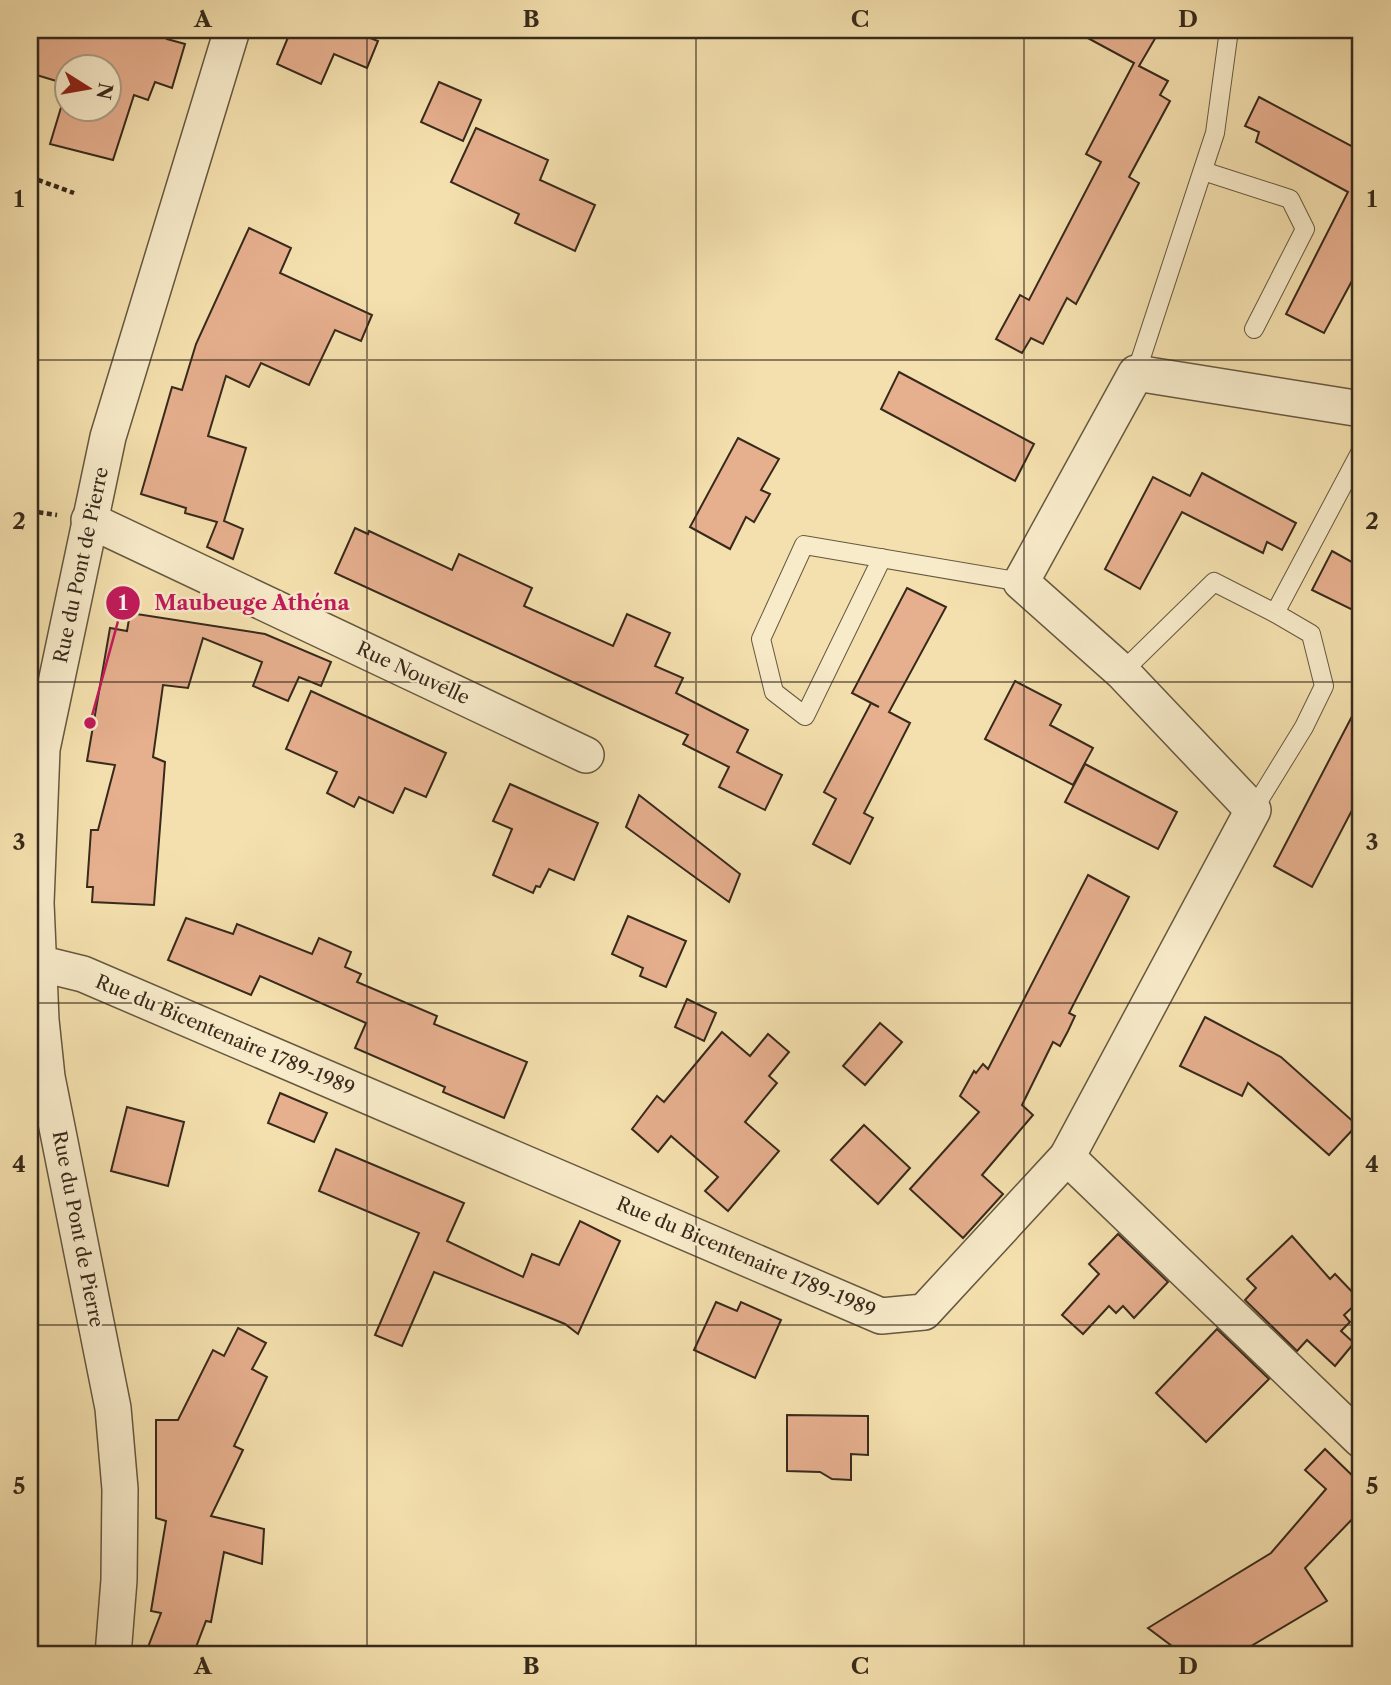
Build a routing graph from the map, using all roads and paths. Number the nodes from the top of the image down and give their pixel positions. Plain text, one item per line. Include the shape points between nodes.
1 (232, 30) edge
2 (1229, 30) edge
3 (1203, 171) junction
4 (30, 177) edge
5 (74, 193) dead end
6 (1254, 329) dead end
7 (1136, 373) junction
8 (1361, 409) edge
9 (1361, 451) edge
10 (89, 520) junction
11 (882, 558) junction
12 (1021, 582) junction
13 (1275, 613) junction
14 (1122, 672) junction
15 (586, 755) dead end
16 (1253, 810) junction
17 (34, 963) edge
18 (1067, 1157) junction
19 (1361, 1440) edge
20 (113, 1655) edge

1 - 10 street, Rue du Pont de Pierre via 108,437
2 - 3 lane via 1215,133
3 - 6 lane via 1290,199 1305,229
3 - 7 lane
4 - 5 path
7 - 8 street
7 - 12 street
9 - 13 lane
10 - 15 street, Rue Nouvelle
10 - 17 street, Rue du Pont de Pierre via 43,748
11 - 11 lane via 804,545 761,639 774,692 805,716
11 - 12 lane
12 - 14 street
13 - 14 lane via 1214,582
13 - 16 lane via 1311,634 1324,685
14 - 16 street
16 - 18 street, Rue du Bicentenaire 1789-1989
17 - 18 street, Rue du Bicentenaire 1789-1989 via 83,974 881,1316 924,1312
17 - 20 street, Rue du Pont de Pierre via 47,1077 113,1408 120,1489
18 - 19 street

